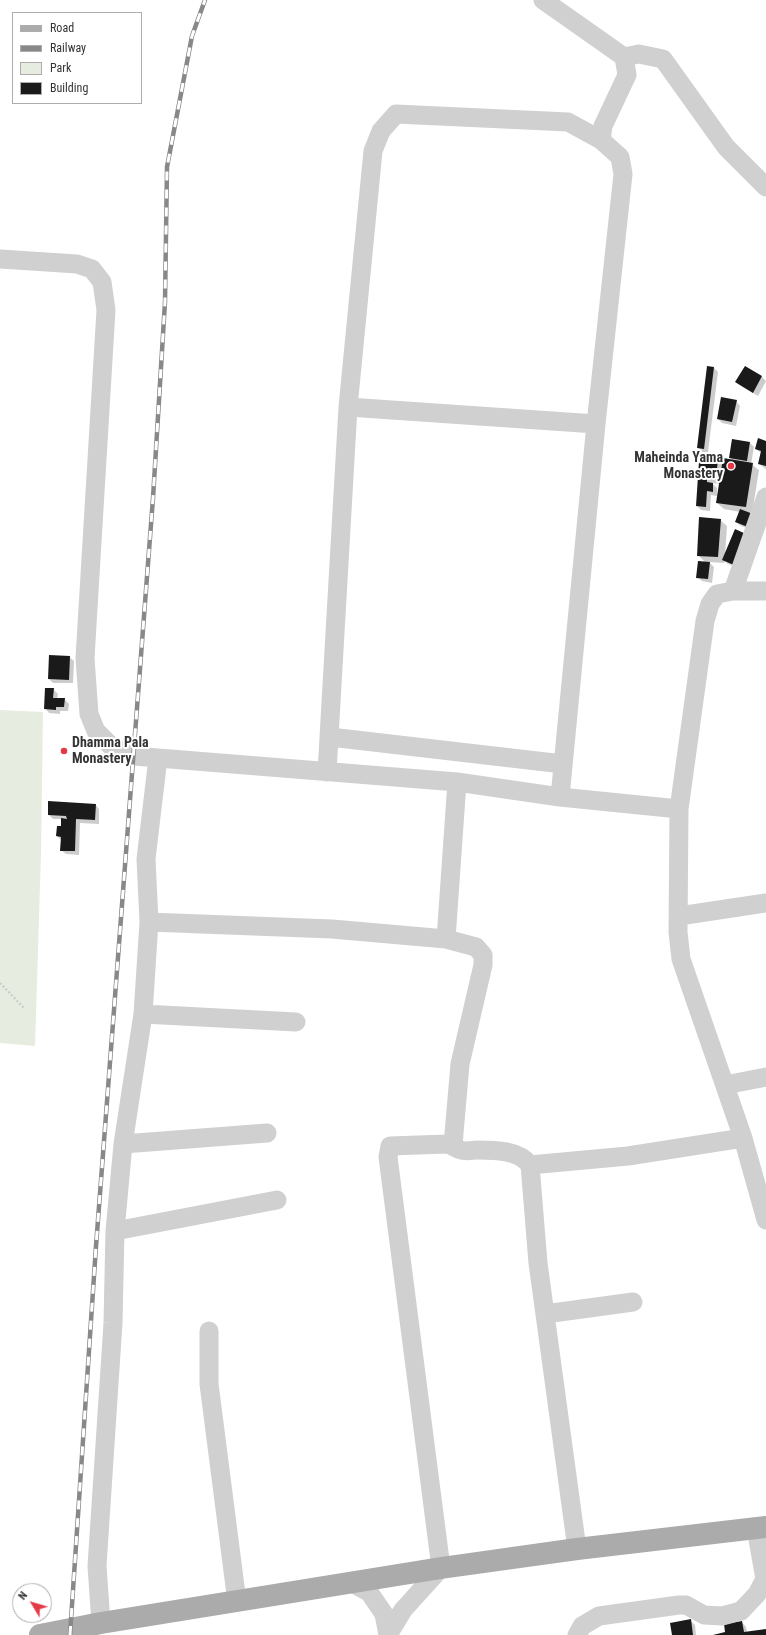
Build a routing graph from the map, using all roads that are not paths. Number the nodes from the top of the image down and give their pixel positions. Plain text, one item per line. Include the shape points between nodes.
1 (543, 0) edge
2 (624, 56) junction
3 (601, 140) junction
4 (766, 187) edge
5 (0, 259) edge
6 (348, 407) junction
7 (596, 424) junction
8 (766, 497) edge
9 (733, 591) junction
10 (766, 591) edge
11 (330, 737) junction
12 (158, 758) junction
13 (562, 764) junction
14 (327, 772) junction
15 (457, 782) junction
16 (560, 797) junction
17 (679, 809) junction
18 (766, 903) edge
19 (678, 916) junction
20 (149, 922) junction
21 (446, 939) junction
22 (143, 1014) junction
23 (296, 1022) dead end
24 (766, 1077) edge
25 (724, 1085) junction
26 (267, 1133) dead end
27 (742, 1138) junction
28 (123, 1144) junction
29 (453, 1145) junction
30 (530, 1165) junction
31 (277, 1200) dead end
32 (766, 1220) edge
33 (115, 1230) junction
34 (633, 1302) dead end
35 (545, 1314) junction
36 (209, 1331) dead end
37 (761, 1528) edge
38 (577, 1549) junction
39 (441, 1568) junction
40 (350, 1582) junction
41 (237, 1602) junction
42 (101, 1623) junction
43 (40, 1635) edge
44 (388, 1635) edge
45 (577, 1635) edge

1 - 2 street
2 - 3 street via 627,75 603,126
2 - 4 street via 639,54 663,59 726,147
3 - 6 street via 568,122 396,114 381,131 373,152
3 - 7 street via 620,157 623,174
5 - 12 street via 77,264 92,269 102,282 106,310 85,658 88,714 96,730 111,746 134,756
6 - 7 street
6 - 11 street
7 - 13 street
8 - 9 street
9 - 10 street
9 - 17 street via 717,594 710,604 705,620
11 - 13 street
11 - 14 street
12 - 14 street
12 - 20 street via 146,859
13 - 16 street
14 - 15 street
15 - 16 street
15 - 21 street
16 - 17 street
17 - 19 street
18 - 19 street
19 - 25 street via 682,959
20 - 21 street via 332,929
20 - 22 street
21 - 29 street via 476,947 483,955 484,965 460,1064
22 - 23 street
22 - 28 street
24 - 25 street
25 - 27 street
26 - 28 street
27 - 30 street via 628,1156
27 - 32 street
28 - 33 street
29 - 30 street via 461,1150 492,1150 515,1155 525,1158
29 - 39 street via 390,1146 388,1157
30 - 35 street
31 - 33 street
33 - 42 street via 113,1323 97,1566
34 - 35 street
35 - 38 street
36 - 41 street via 209,1384
37 - 38 main road
37 - 45 street via 765,1579 757,1594 741,1611 722,1616 704,1615 679,1604 599,1616 582,1626
38 - 39 main road
39 - 40 main road
39 - 44 street via 403,1610
40 - 41 main road
40 - 44 street via 369,1592 384,1614
41 - 42 main road
42 - 43 main road

